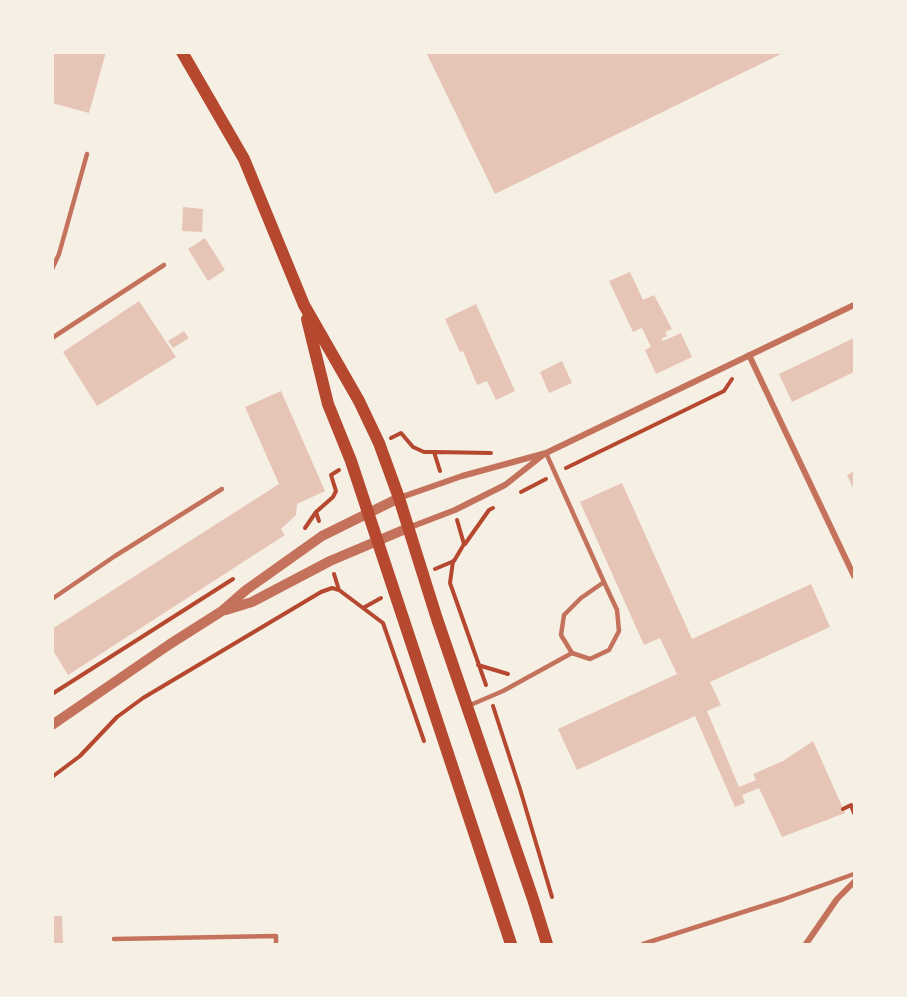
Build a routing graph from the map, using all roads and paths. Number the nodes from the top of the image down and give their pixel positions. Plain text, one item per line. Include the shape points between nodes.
1 (182, 52) edge
2 (87, 154) dead end
3 (164, 265) dead end
4 (52, 269) edge
5 (304, 305) junction
6 (855, 305) edge
7 (52, 338) edge
8 (749, 355) junction
9 (546, 453) junction
10 (555, 474) junction
11 (222, 489) dead end
12 (516, 494) dead end
13 (399, 498) junction
14 (498, 505) dead end
15 (316, 512) dead end
16 (367, 514) junction
17 (408, 528) junction
18 (303, 530) dead end
19 (377, 541) junction
20 (464, 544) dead end
21 (453, 561) dead end
22 (240, 574) dead end
23 (854, 575) edge
24 (604, 582) junction
25 (339, 590) dead end
26 (52, 599) edge
27 (363, 608) dead end
28 (222, 611) junction
29 (572, 653) junction
30 (478, 665) junction
31 (523, 679) junction
32 (52, 694) edge
33 (490, 697) junction
34 (467, 706) junction
35 (52, 725) edge
36 (425, 743) dead end
37 (52, 777) edge
38 (843, 808) dead end
39 (855, 813) edge
40 (855, 874) edge
41 (855, 882) edge
42 (552, 897) dead end
43 (114, 939) dead end
44 (547, 944) edge
45 (276, 945) edge
46 (511, 945) edge
47 (643, 945) edge
48 (806, 945) edge

1 - 5 main road via 244,159
2 - 4 lane
3 - 7 lane
5 - 13 main road via 359,401
5 - 16 main road via 328,404
6 - 8 street
8 - 9 street
8 - 10 path via 724,391
8 - 23 street
9 - 10 lane
9 - 13 street
9 - 17 street via 505,485
10 - 12 path
10 - 24 lane
11 - 26 lane
13 - 16 street
13 - 17 main road
14 - 20 path via 489,510
15 - 18 path
16 - 19 main road
16 - 28 street via 322,536
17 - 19 street
17 - 34 main road
19 - 28 street via 252,602
19 - 46 main road
21 - 30 path via 450,583
22 - 32 path
24 - 29 lane via 564,615 561,635
24 - 29 lane via 617,610 619,631 609,650 590,659
25 - 37 path via 321,592 143,698
27 - 36 path via 383,623
28 - 35 street
29 - 31 lane
30 - 31 path
30 - 33 path
31 - 33 lane
33 - 34 lane
33 - 42 path
34 - 44 main road
38 - 39 path via 851,805
40 - 47 lane
41 - 48 street via 837,899
43 - 45 lane via 276,936

